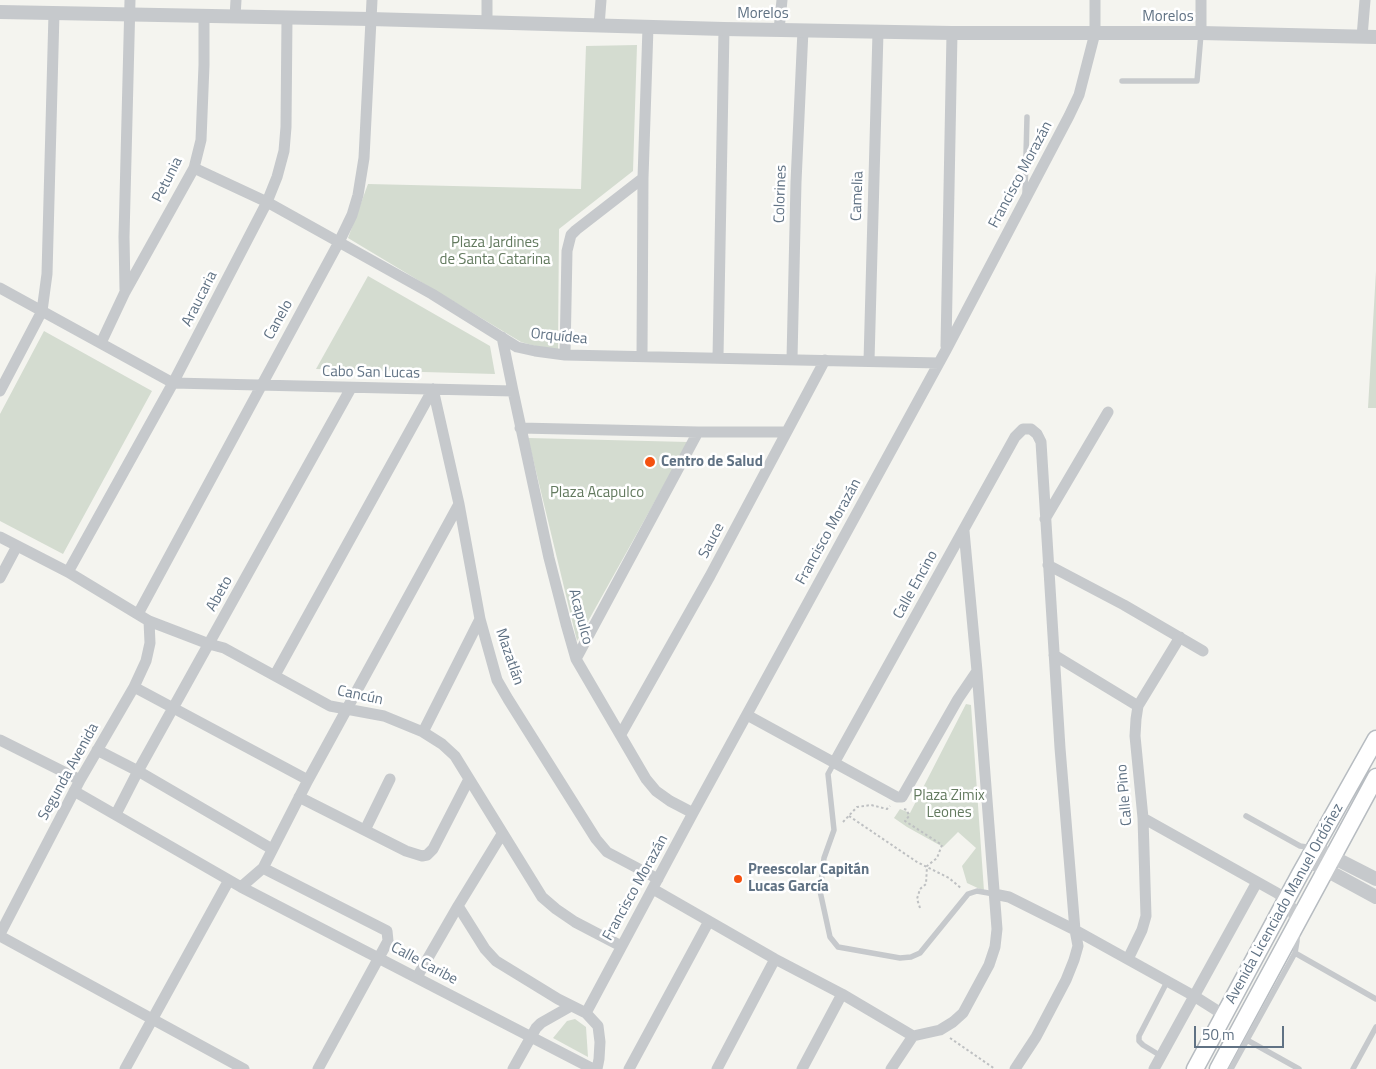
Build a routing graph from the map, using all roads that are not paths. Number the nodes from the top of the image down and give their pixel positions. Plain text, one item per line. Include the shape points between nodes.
1 (130, 0) edge
2 (236, 0) edge
3 (372, 0) edge
4 (488, 0) edge
5 (601, 0) edge
6 (782, 0) edge
7 (1095, 0) edge
8 (1201, 0) edge
9 (1365, 0) edge
10 (0, 12) edge
11 (54, 13) junction
12 (130, 14) junction
13 (204, 16) junction
14 (235, 17) junction
15 (287, 18) junction
16 (370, 19) junction
17 (487, 22) junction
18 (599, 26) junction
19 (648, 27) junction
20 (724, 30) junction
21 (779, 30) junction
22 (803, 30) junction
23 (878, 32) junction
24 (952, 33) junction
25 (1096, 33) junction
26 (1201, 34) junction
27 (1369, 37) edge
28 (1122, 81) dead end
29 (1027, 117) dead end
30 (194, 168) junction
31 (643, 178) junction
32 (1025, 197) junction
33 (267, 202) junction
34 (339, 242) junction
35 (0, 288) edge
36 (125, 292) junction
37 (42, 311) junction
38 (502, 337) junction
39 (101, 343) junction
40 (946, 350) junction
41 (565, 355) junction
42 (642, 356) junction
43 (718, 357) junction
44 (792, 359) junction
45 (825, 360) junction
46 (870, 362) junction
47 (939, 362) junction
48 (173, 383) junction
49 (261, 385) junction
50 (351, 388) junction
51 (433, 389) junction
52 (0, 391) edge
53 (513, 391) junction
54 (1108, 412) dead end
55 (520, 428) junction
56 (698, 432) junction
57 (786, 432) junction
58 (459, 504) junction
59 (1045, 518) junction
60 (964, 531) junction
61 (0, 538) edge
62 (17, 546) junction
63 (1048, 565) junction
64 (68, 572) junction
65 (0, 578) edge
66 (138, 614) junction
67 (480, 619) junction
68 (149, 621) junction
69 (1180, 637) junction
70 (209, 644) junction
71 (1204, 651) dead end
72 (1054, 655) junction
73 (576, 659) junction
74 (977, 671) junction
75 (275, 675) junction
76 (134, 687) junction
77 (1138, 706) junction
78 (174, 707) junction
79 (347, 710) junction
80 (747, 715) junction
81 (423, 732) junction
82 (620, 734) junction
83 (1376, 739) edge
84 (0, 740) edge
85 (97, 750) junction
86 (834, 763) junction
87 (138, 772) junction
88 (1376, 778) edge
89 (390, 779) dead end
90 (308, 780) junction
91 (469, 780) junction
92 (77, 786) junction
93 (299, 797) junction
94 (693, 813) junction
95 (116, 814) junction
96 (1246, 816) dead end
97 (1143, 818) junction
98 (365, 830) junction
99 (502, 834) junction
100 (272, 849) junction
101 (1307, 851) junction
102 (1329, 863) junction
103 (263, 868) junction
104 (229, 880) junction
105 (1257, 882) junction
106 (655, 884) junction
107 (241, 887) junction
108 (1375, 888) edge
109 (994, 894) junction
110 (1286, 900) junction
111 (458, 906) junction
112 (709, 921) junction
113 (1296, 924) junction
114 (1075, 930) junction
115 (0, 935) edge
116 (621, 946) junction
117 (1295, 953) junction
118 (379, 957) junction
119 (775, 959) junction
120 (1128, 959) junction
121 (1250, 967) junction
122 (418, 977) junction
123 (1168, 980) junction
124 (842, 994) junction
125 (1194, 996) junction
126 (1376, 999) edge
127 (571, 1006) junction
128 (586, 1013) junction
129 (1224, 1015) junction
130 (1250, 1018) junction
131 (151, 1019) junction
132 (1376, 1027) edge
133 (530, 1036) junction
134 (913, 1036) junction
135 (1247, 1040) junction
136 (1161, 1056) junction
137 (125, 1069) edge
138 (244, 1069) edge
139 (318, 1069) edge
140 (512, 1069) edge
141 (593, 1069) edge
142 (597, 1069) edge
143 (629, 1069) edge
144 (717, 1069) edge
145 (802, 1069) edge
146 (891, 1069) edge
147 (1015, 1069) edge
148 (1154, 1069) edge
149 (1194, 1069) edge
150 (1216, 1069) edge
151 (1232, 1069) edge
152 (1299, 1069) edge
153 (1353, 1069) edge

1 - 12 street
2 - 14 street
3 - 16 street, Canelo
4 - 17 street
5 - 18 street
6 - 21 street
7 - 25 street, Francisco Morazán
8 - 26 street
9 - 27 street
10 - 11 street, Morelos
11 - 12 street, Morelos
11 - 37 street via 47,274
12 - 13 street, Morelos
12 - 36 street
13 - 14 street, Morelos
13 - 30 street, Petunia via 201,140
14 - 15 street, Morelos
15 - 16 street, Morelos
15 - 33 street, Araucaria via 284,151
16 - 17 street, Morelos
16 - 34 street, Canelo via 362,178 352,215
17 - 18 street, Morelos
18 - 19 street, Morelos
19 - 20 street, Morelos
19 - 31 street
20 - 21 street, Morelos
20 - 43 street
21 - 22 street, Morelos
22 - 23 street, Morelos
22 - 44 street, Colorines
23 - 24 street, Morelos
23 - 46 street, Camelia
24 - 25 street, Morelos
24 - 40 street
25 - 26 street, Morelos
25 - 32 street, Francisco Morazán via 1079,95
26 - 27 street, Morelos
26 - 28 lane via 1197,81
29 - 32 lane
30 - 33 street, Orquídea
30 - 36 street, Petunia
31 - 41 street via 571,235 567,251
31 - 42 street
32 - 40 street, Francisco Morazán
33 - 34 street, Orquídea
33 - 48 street, Araucaria
34 - 38 street, Orquídea
34 - 49 street, Canelo
35 - 37 street
36 - 39 street, Petunia
37 - 39 street
37 - 52 street
38 - 41 street, Orquídea via 517,347
38 - 53 street
39 - 48 street
40 - 47 street, Francisco Morazán
41 - 42 street, Orquídea
42 - 43 street, Orquídea
43 - 44 street, Orquídea
44 - 45 street, Orquídea
45 - 46 street, Orquídea
45 - 57 street, Sauce
46 - 47 street, Orquídea
47 - 80 street, Francisco Morazán
48 - 49 street, Cabo San Lucas
48 - 64 street, Araucaria
49 - 50 street, Cabo San Lucas
49 - 66 street, Canelo
50 - 51 street, Cabo San Lucas
50 - 70 street, Abeto
51 - 53 street, Cabo San Lucas
51 - 58 street, Mazatlán
51 - 75 street
53 - 55 street, Acapulco
54 - 59 street
55 - 56 street
55 - 73 street, Acapulco
56 - 57 street
56 - 73 street
57 - 82 street, Sauce via 710,576
58 - 67 street, Mazatlán
58 - 79 street
59 - 60 street, Calle Encino via 1041,442 1031,428 1022,429
59 - 63 street
60 - 74 street
60 - 86 street, Calle Encino
61 - 62 street, Cancún
62 - 64 street, Cancún
62 - 65 street
63 - 69 street
63 - 72 street
64 - 66 street, Cancún
66 - 68 street, Cancún
67 - 81 street
67 - 106 street, Mazatlán via 497,680 596,839 607,852
68 - 70 street, Cancún
68 - 76 street, Segunda Avenida via 150,643 146,661
69 - 71 street
69 - 77 street, Calle Pino
70 - 75 street, Cancún via 224,648
70 - 78 street, Abeto
72 - 77 street
72 - 114 street
73 - 82 street, Acapulco
74 - 86 street via 902,797 895,800
74 - 109 street
75 - 79 street, Cancún via 330,706
76 - 78 street
76 - 85 street, Segunda Avenida
77 - 97 street, Calle Pino via 1135,736
78 - 87 street, Abeto
78 - 90 street
79 - 81 street, Cancún via 384,716
79 - 90 street
80 - 86 street
80 - 94 street, Francisco Morazán
81 - 91 street, Cancún via 455,756
82 - 94 street, Acapulco via 656,792
83 - 101 main road, Avenida Licenciado Manuel Ordóñez
84 - 92 street, Calle Caribe
85 - 87 street
85 - 92 street, Segunda Avenida
86 - 109 lane via 828,774 834,830 824,858 820,891 830,937 838,947 911,958 920,953 968,894 977,891
87 - 95 street, Abeto
87 - 100 street
88 - 102 main road, Avenida Licenciado Manuel Ordóñez
89 - 98 street
90 - 93 street
91 - 98 street via 427,855 406,851
91 - 99 street, Cancún
92 - 95 street, Calle Caribe
92 - 115 street, Segunda Avenida
93 - 98 street
93 - 100 street
94 - 106 street, Francisco Morazán
95 - 104 street, Calle Caribe
96 - 101 lane
97 - 105 street
97 - 120 street, Calle Pino via 1146,916
99 - 111 street
99 - 116 street, Cancún via 542,897 574,922
100 - 103 street
101 - 102 street
101 - 110 main road, Avenida Licenciado Manuel Ordóñez
102 - 108 street
102 - 113 main road, Avenida Licenciado Manuel Ordóñez
103 - 107 street
103 - 118 street via 388,931 388,941
104 - 107 street, Calle Caribe
104 - 131 street
105 - 110 street
105 - 125 street
106 - 112 street, Mazatlán
106 - 116 street, Francisco Morazán
107 - 118 street, Calle Caribe
109 - 114 street via 1009,897
109 - 134 street via 995,948 963,1013 940,1030
110 - 113 street
110 - 121 main road, Avenida Licenciado Manuel Ordóñez
111 - 122 street
111 - 127 street via 496,961
112 - 119 street, Mazatlán
112 - 143 street
113 - 117 lane
113 - 130 main road, Avenida Licenciado Manuel Ordóñez
114 - 120 street
114 - 147 street via 1078,946 1066,980 1036,1038
115 - 131 street
116 - 128 street, Francisco Morazán
117 - 126 lane
117 - 130 lane
118 - 122 street, Calle Caribe
118 - 139 street
119 - 124 street, Mazatlán
119 - 144 street
120 - 123 street
121 - 129 main road, Avenida Licenciado Manuel Ordóñez
121 - 130 main road
122 - 133 street, Calle Caribe
123 - 125 street
123 - 136 lane via 1139,1036 1143,1045
124 - 134 street, Mazatlán
124 - 145 street
125 - 129 street
125 - 136 street
127 - 128 street
127 - 133 street via 541,1023
128 - 142 street via 598,1026
129 - 130 main road
129 - 149 main road, Avenida Licenciado Manuel Ordóñez
129 - 150 main road
130 - 135 lane
130 - 150 main road, Avenida Licenciado Manuel Ordóñez
131 - 137 street
131 - 138 street
132 - 153 lane
133 - 140 street
133 - 141 street, Calle Caribe
134 - 146 street
135 - 151 lane
135 - 152 lane
136 - 148 street

